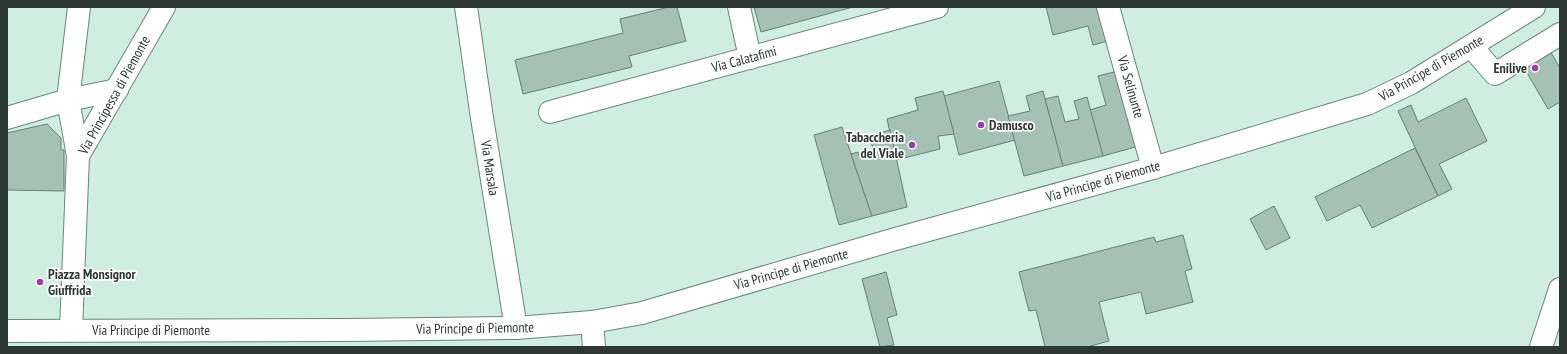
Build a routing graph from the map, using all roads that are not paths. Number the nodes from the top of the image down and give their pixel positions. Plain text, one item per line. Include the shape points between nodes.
1 (79, 7) edge
2 (164, 7) edge
3 (466, 7) edge
4 (739, 7) edge
5 (937, 7) edge
6 (1108, 7) edge
7 (1534, 7) edge
8 (1560, 34) edge
9 (1471, 46) junction
10 (750, 58) junction
11 (117, 90) junction
12 (68, 100) junction
13 (550, 112) dead end
14 (7, 118) edge
15 (78, 156) junction
16 (1153, 168) junction
17 (1560, 289) edge
18 (592, 322) junction
19 (516, 328) junction
20 (71, 330) junction
21 (7, 331) edge
22 (346, 339) edge
23 (594, 347) edge
24 (1541, 347) edge

1 - 12 main road
2 - 11 main road, Via Principessa di Piemonte
3 - 19 main road, Via Marsala
4 - 10 main road
5 - 10 main road, Via Calatafimi
6 - 16 main road, Via Selinunte
7 - 9 main road, Via Principe di Piemonte
8 - 9 main road via 1495,74
9 - 16 main road, Via Principe di Piemonte via 1411,83 1367,104
10 - 13 main road, Via Calatafimi
11 - 12 main road
11 - 15 main road, Via Principessa di Piemonte
12 - 14 main road
12 - 15 main road
15 - 20 main road, Via Principessa di Piemonte
16 - 18 main road, Via Principe di Piemonte via 642,313
17 - 24 main road
18 - 19 main road, Via Principe di Piemonte
18 - 23 main road
19 - 22 main road, Via Principe di Piemonte
20 - 21 main road, Via Principe di Piemonte
20 - 22 main road, Via Principe di Piemonte

